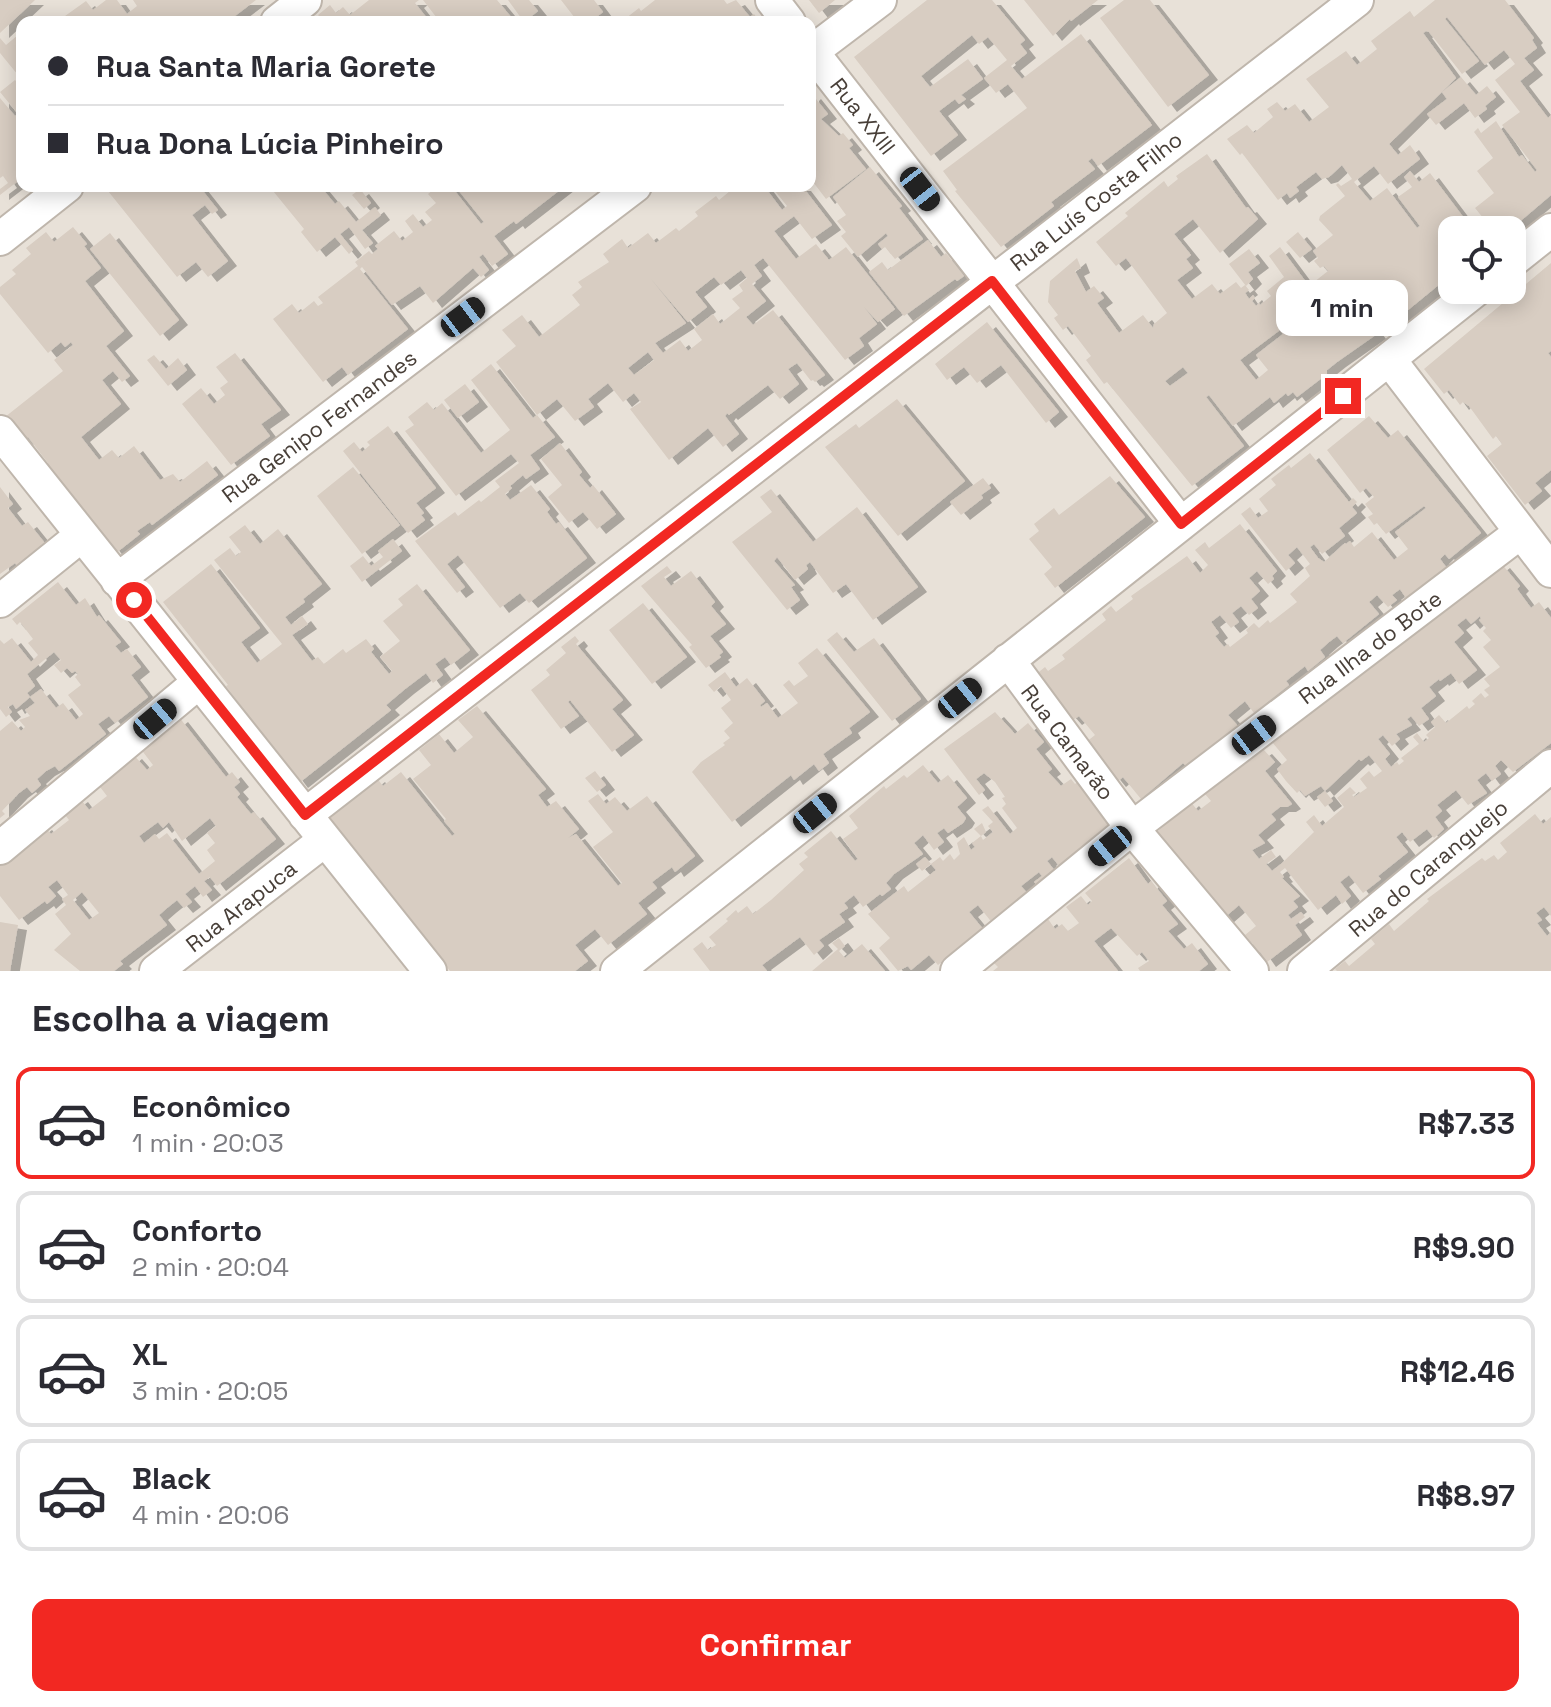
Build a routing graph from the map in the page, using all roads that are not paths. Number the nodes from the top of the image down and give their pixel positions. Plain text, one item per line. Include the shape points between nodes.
1 (305, 0) edge
2 (772, 0) edge
3 (880, 0) edge
4 (1357, 0) edge
5 (285, 16) edge
6 (784, 16) edge
7 (816, 47) edge
8 (816, 57) edge
9 (59, 192) edge
10 (627, 192) edge
11 (1551, 230) edge
12 (0, 239) edge
13 (1526, 250) edge
14 (992, 281) junction
15 (1458, 304) edge
16 (1389, 359) junction
17 (0, 432) edge
18 (1181, 524) junction
19 (1534, 533) edge
20 (82, 535) junction
21 (1551, 571) edge
22 (117, 580) junction
23 (0, 601) edge
24 (1008, 660) junction
25 (199, 682) junction
26 (1551, 766) edge
27 (305, 815) junction
28 (1132, 828) junction
29 (325, 840) junction
30 (0, 848) edge
31 (156, 971) edge
32 (430, 971) edge
33 (617, 971) edge
34 (957, 971) edge
35 (1252, 971) edge
36 (1304, 971) edge

1 - 5 street
2 - 6 street
3 - 7 street
4 - 14 street, Rua Luís Costa Filho
8 - 14 street, Rua XXIII
9 - 12 street
10 - 22 street, Rua Genipo Fernandes
11 - 13 street
14 - 18 street, Rua XXIII
14 - 27 street, Rua Luís Costa Filho
15 - 16 street
16 - 18 street
16 - 19 street
17 - 20 street
18 - 24 street
19 - 21 street
19 - 28 street, Rua Ilha do Bote
20 - 22 street
20 - 23 street
22 - 25 street
24 - 28 street, Rua Camarão
24 - 33 street
25 - 27 street
25 - 30 street
26 - 36 street, Rua do Caranguejo
27 - 29 street
28 - 34 street, Rua Ilha do Bote
28 - 35 street, Rua Camarão
29 - 31 street, Rua Arapuca
29 - 32 street

